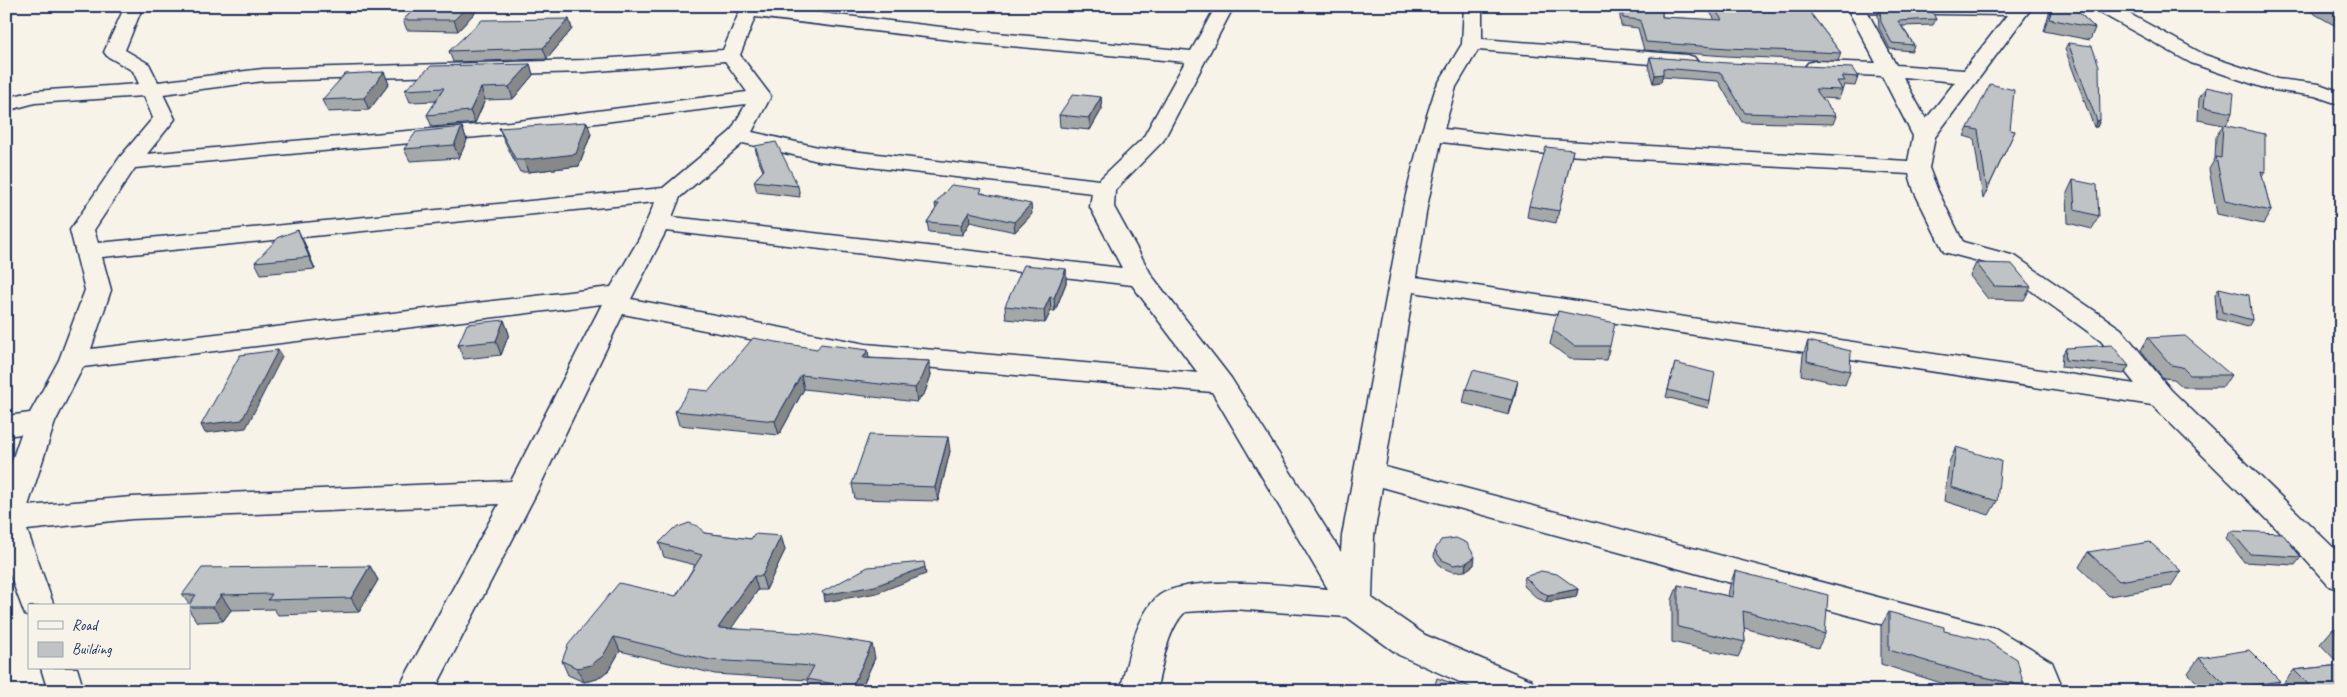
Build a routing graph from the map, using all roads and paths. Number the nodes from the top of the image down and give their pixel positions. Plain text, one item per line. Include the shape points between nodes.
1 (1225, 6) edge
2 (1473, 6) edge
3 (1855, 6) edge
4 (2101, 6) edge
5 (139, 7) edge
6 (750, 8) edge
7 (2022, 8) edge
8 (1472, 44) junction
9 (730, 54) junction
10 (1196, 57) junction
11 (1706, 62) edge
12 (1793, 66) edge
13 (1890, 70) junction
14 (1970, 77) junction
15 (151, 89) junction
16 (761, 96) junction
17 (2341, 99) edge
18 (6, 105) edge
19 (1432, 134) junction
20 (739, 136) junction
21 (1924, 136) junction
22 (128, 162) junction
23 (1918, 168) junction
24 (1104, 188) junction
25 (670, 194) junction
26 (658, 223) junction
27 (87, 251) junction
28 (1140, 278) junction
29 (1403, 283) junction
30 (617, 299) junction
31 (73, 360) junction
32 (1221, 384) junction
33 (2161, 396) junction
34 (40, 422) junction
35 (6, 426) edge
36 (1369, 473) junction
37 (521, 492) junction
38 (8, 520) junction
39 (2341, 577) edge
40 (36, 604) edge
41 (1355, 604) junction
42 (60, 670) edge
43 (66, 691) edge
44 (414, 691) edge
45 (1138, 691) edge
46 (1518, 691) edge
47 (2046, 691) edge

1 - 10 street
2 - 8 street
3 - 7 street
3 - 13 street
4 - 17 street via 2198,59 2274,84 2319,90
5 - 15 street via 114,52 142,68
6 - 9 street
6 - 10 street via 976,37
7 - 14 street
8 - 11 street
8 - 19 street via 1446,87
9 - 15 street via 585,66 263,75
9 - 16 street
10 - 24 street via 1152,141
12 - 13 street
13 - 14 street
13 - 21 street
14 - 21 street
15 - 18 street via 34,97
15 - 22 street via 164,119
16 - 20 street
16 - 22 street via 510,128
19 - 23 street via 1547,146
19 - 29 street via 1415,207
20 - 24 street via 818,154
20 - 25 street
21 - 23 street
22 - 27 street via 82,230
23 - 33 street via 1953,247 2006,261 2111,335
24 - 28 street via 1102,207
25 - 26 street
25 - 27 street
26 - 28 street
26 - 30 street
27 - 31 street via 98,290
28 - 32 street
29 - 33 street
29 - 36 street
30 - 31 street
30 - 32 street via 866,353
30 - 37 street
31 - 34 street
32 - 41 street
33 - 39 street
34 - 35 street
34 - 38 street
36 - 41 street via 1358,536
36 - 47 street via 1982,638 2039,672
37 - 38 street via 132,508
37 - 44 street
38 - 40 street
41 - 45 street via 1208,596 1172,603 1160,619
41 - 46 street via 1412,644
42 - 43 street

